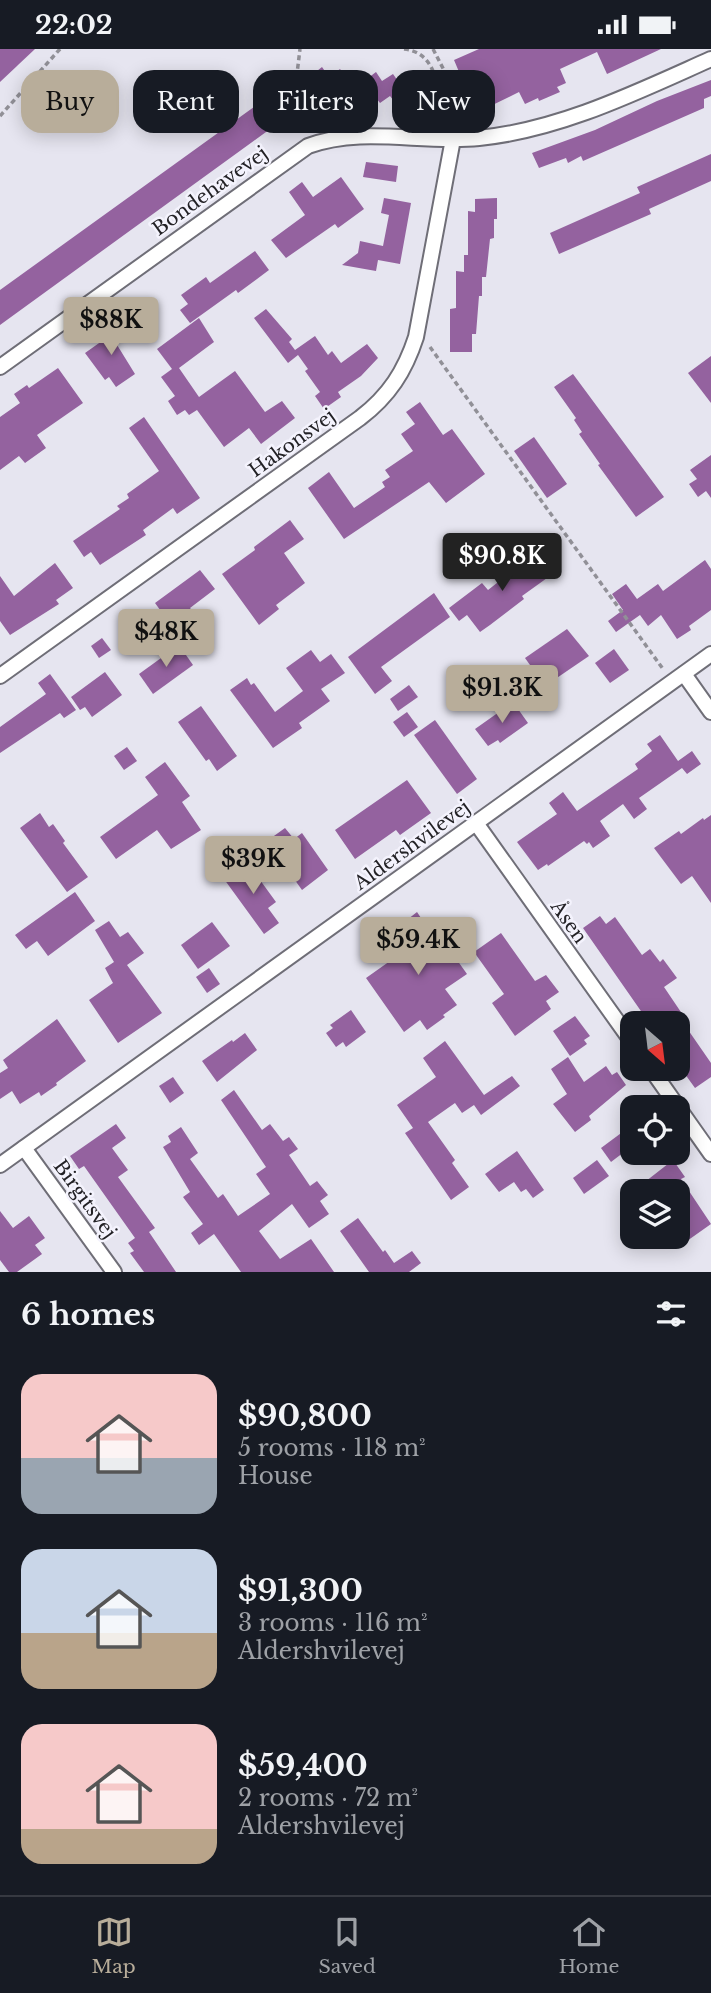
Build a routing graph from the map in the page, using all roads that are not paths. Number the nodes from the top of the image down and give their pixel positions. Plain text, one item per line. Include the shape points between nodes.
1 (711, 58) edge
2 (446, 139) junction
3 (0, 367) edge
4 (711, 654) edge
5 (0, 676) edge
6 (678, 678) junction
7 (711, 712) edge
8 (476, 823) junction
9 (620, 1025) edge
10 (659, 1081) edge
11 (24, 1148) junction
12 (711, 1154) edge
13 (0, 1165) edge
14 (114, 1272) edge

1 - 2 street, Bondehavevej via 592,110 538,127
2 - 3 street, Bondehavevej via 356,135 308,146
2 - 5 street, Hakonsvej via 416,337 390,391 370,410
4 - 6 street, Aldershvilevej
6 - 7 street
6 - 8 street, Aldershvilevej
8 - 9 street, Åsen
8 - 11 street, Aldershvilevej
10 - 12 street
11 - 13 street, Aldershvilevej
11 - 14 street, Birgitsvej

